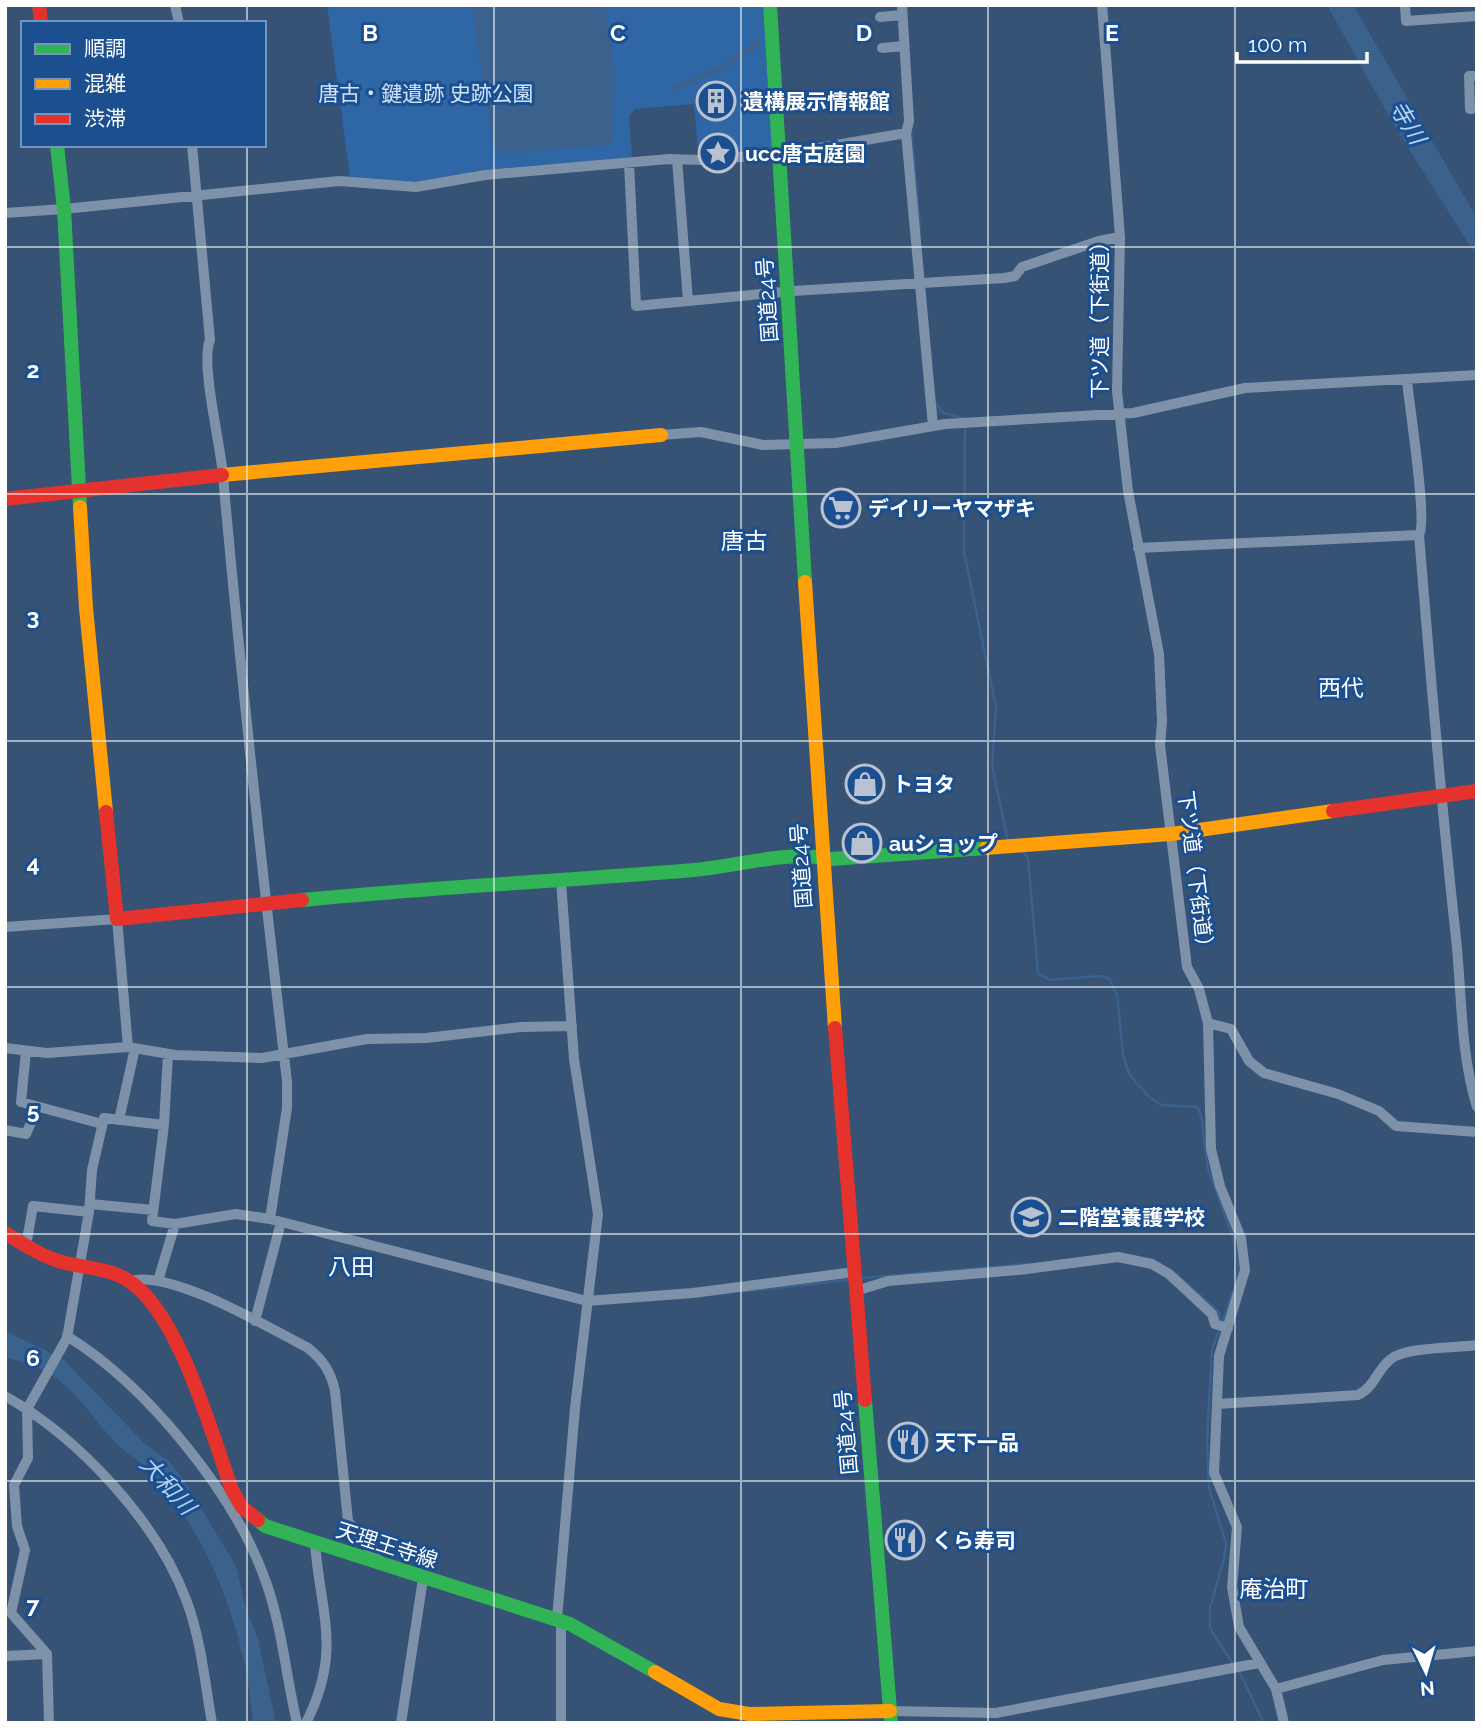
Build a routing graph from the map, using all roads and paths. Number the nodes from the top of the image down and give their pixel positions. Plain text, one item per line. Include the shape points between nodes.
1 (770, 5) edge
2 (1102, 5) edge
3 (1405, 5) edge
4 (902, 10) edge
5 (1477, 16) edge
6 (880, 17) dead end
7 (904, 46) junction
8 (882, 48) dead end
9 (1477, 76) edge
10 (1477, 108) edge
11 (906, 133) junction
12 (57, 147) edge
13 (192, 147) edge
14 (780, 153) junction
15 (677, 159) junction
16 (629, 163) junction
17 (197, 196) junction
18 (64, 209) junction
19 (5, 213) edge
20 (1120, 237) junction
21 (925, 284) junction
22 (787, 292) junction
23 (688, 301) junction
24 (1477, 374) edge
25 (1407, 381) junction
26 (1119, 414) junction
27 (933, 426) junction
28 (661, 435) joint
29 (796, 445) junction
30 (223, 475) junction
31 (77, 493) junction
32 (5, 499) edge
33 (1419, 535) junction
34 (1139, 548) junction
35 (1477, 791) edge
36 (1440, 795) junction
37 (1171, 834) junction
38 (821, 856) junction
39 (561, 881) junction
40 (265, 902) junction
41 (117, 919) junction
42 (5, 928) edge
43 (1208, 1023) junction
44 (572, 1026) junction
45 (131, 1047) junction
46 (5, 1048) edge
47 (26, 1051) junction
48 (168, 1054) junction
49 (284, 1056) junction
50 (38, 1107) junction
51 (1477, 1107) edge
52 (119, 1120) junction
53 (102, 1124) junction
54 (164, 1125) junction
55 (5, 1130) edge
56 (1477, 1132) edge
57 (90, 1208) junction
58 (153, 1210) junction
59 (270, 1219) junction
60 (281, 1222) junction
61 (176, 1224) junction
62 (5, 1233) edge
63 (26, 1246) junction
64 (80, 1267) junction
65 (854, 1272) junction
66 (158, 1280) junction
67 (130, 1281) junction
68 (856, 1291) junction
69 (587, 1301) junction
70 (255, 1321) junction
71 (1228, 1328) junction
72 (67, 1337) junction
73 (1477, 1345) edge
74 (5, 1396) edge
75 (1217, 1404) junction
76 (28, 1407) junction
77 (315, 1544) junction
78 (383, 1566) junction
79 (423, 1579) junction
80 (559, 1619) junction
81 (1477, 1651) edge
82 (47, 1654) junction
83 (5, 1656) edge
84 (1259, 1663) junction
85 (1276, 1689) junction
86 (891, 1717) edge
87 (49, 1723) edge
88 (212, 1723) edge
89 (297, 1723) edge
90 (306, 1723) edge
91 (401, 1723) edge
92 (561, 1723) edge
93 (1284, 1723) edge

1 - 14 main road, 国道24号
2 - 20 street, 下ツ道（下街道）
3 - 5 street via 1406,21
4 - 6 street
4 - 7 street
7 - 8 street
7 - 11 street
9 - 10 street via 1469,76 1470,109
11 - 14 street
11 - 21 street
12 - 18 main road
13 - 17 street
14 - 15 street
14 - 22 main road, 国道24号
15 - 16 street
15 - 23 street
16 - 17 street via 465,177 416,187 339,181
16 - 23 street via 636,306
17 - 18 street
17 - 30 street via 207,347
18 - 19 street
18 - 31 main road
20 - 21 street via 1022,267 1014,276
20 - 26 street, 下ツ道（下街道）
21 - 22 street
21 - 27 street
22 - 23 street
22 - 29 main road, 国道24号
24 - 25 street
25 - 26 street via 1245,388
25 - 33 street via 1422,505
26 - 27 street
26 - 34 street, 下ツ道（下街道）
27 - 29 street via 873,438
28 - 29 street via 701,432 763,445
28 - 30 main road
29 - 38 main road, 国道24号
30 - 31 main road
30 - 40 street
31 - 32 main road
31 - 41 main road
33 - 34 street
33 - 36 street
34 - 37 street, 下ツ道（下街道） via 1158,654 1160,745
35 - 36 main road
36 - 37 main road
36 - 51 street via 1462,1018
37 - 38 main road via 854,858
37 - 43 street, 下ツ道（下街道） via 1187,967 1199,989
38 - 39 main road
38 - 65 main road, 国道24号
39 - 40 main road
39 - 44 street
40 - 41 main road
40 - 49 street
41 - 42 street
41 - 45 street
43 - 56 street via 1231,1029 1249,1061 1264,1073 1338,1094 1378,1111 1396,1126
43 - 71 street, 下ツ道（下街道） via 1211,1149 1241,1238 1245,1270
44 - 49 street via 367,1039
44 - 69 street via 598,1204
45 - 47 street
45 - 48 street
45 - 52 street
46 - 47 street
47 - 50 street via 21,1102
48 - 49 street
48 - 54 street
49 - 59 street via 287,1108
50 - 53 street
50 - 55 street via 26,1134
52 - 53 street via 104,1118
52 - 54 street
53 - 57 street
54 - 58 street
57 - 58 street
57 - 63 street via 33,1206
57 - 64 street
58 - 61 street via 152,1222
59 - 60 street
59 - 61 street via 236,1214
60 - 69 street
60 - 70 street
61 - 66 street
62 - 63 main road, 天理王寺線
63 - 64 main road, 天理王寺線
64 - 67 main road, 天理王寺線
64 - 72 street
65 - 68 main road, 国道24号
65 - 69 street
66 - 67 street
66 - 70 street
67 - 77 main road, 天理王寺線 via 154,1304 172,1337 242,1507 265,1526
68 - 71 street via 888,1281 1118,1257 1152,1264 1169,1274 1212,1314 1215,1324
68 - 86 main road, 国道24号
69 - 80 street
70 - 78 street via 308,1348 326,1366 335,1391 348,1521
71 - 75 street, 下ツ道（下街道） via 1219,1356
72 - 76 street
72 - 89 street via 130,1385 201,1465 237,1519 266,1581
73 - 75 street via 1393,1357 1359,1395
74 - 76 street
75 - 84 street, 下ツ道（下街道） via 1214,1473 1237,1527 1233,1603 1239,1627
76 - 82 street via 28,1458 14,1485 17,1526 26,1550 11,1613
76 - 88 street via 81,1450 127,1503 166,1559 195,1630
77 - 78 main road, 天理王寺線
77 - 90 street via 328,1643 322,1686
78 - 79 main road, 天理王寺線
79 - 80 main road, 天理王寺線
79 - 91 street
80 - 86 main road, 天理王寺線 via 719,1709 748,1714
80 - 92 street
81 - 85 street via 1383,1660
82 - 83 street
82 - 87 street
84 - 85 street, 下ツ道（下街道）
84 - 86 street via 996,1713
85 - 93 street, 下ツ道（下街道）

